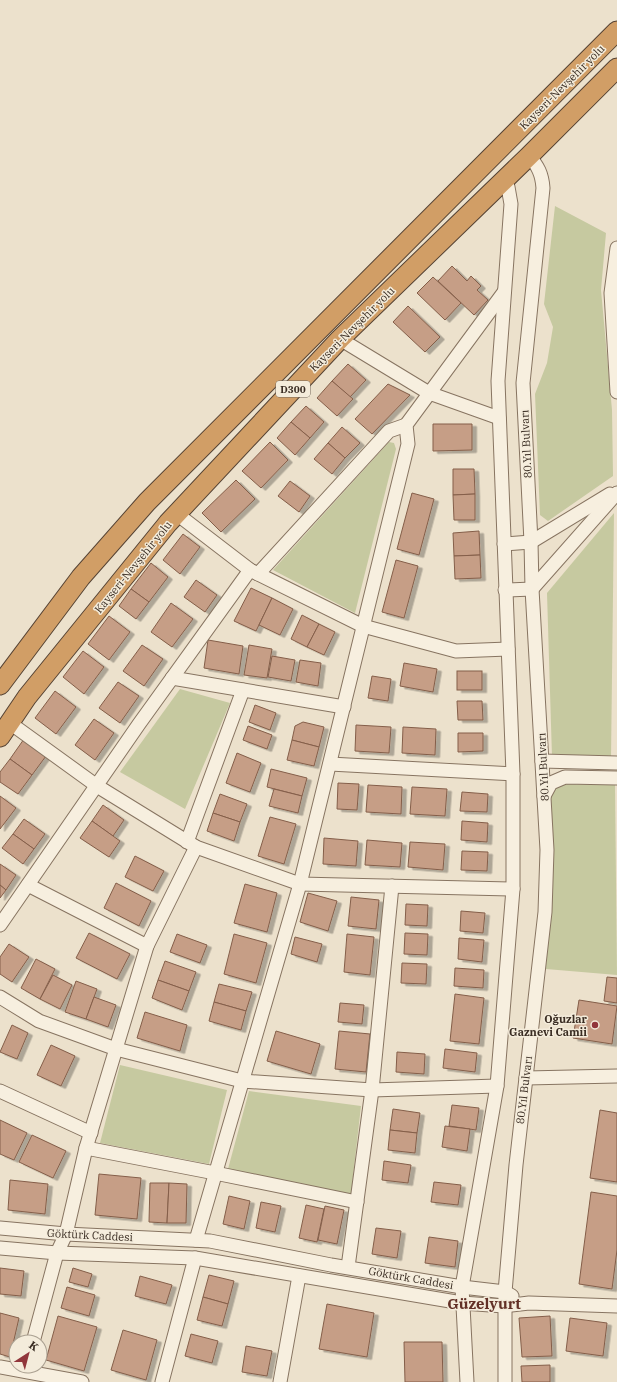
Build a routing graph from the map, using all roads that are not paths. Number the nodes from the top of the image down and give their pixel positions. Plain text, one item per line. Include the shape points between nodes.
1 (617, 31) edge
2 (617, 68) edge
3 (512, 138) junction
4 (529, 156) junction
5 (486, 163) junction
6 (504, 181) junction
7 (617, 248) edge
8 (504, 292) junction
9 (340, 339) junction
10 (429, 392) junction
11 (617, 392) edge
12 (499, 418) junction
13 (406, 425) junction
14 (617, 490) edge
15 (617, 493) edge
16 (177, 514) junction
17 (531, 542) junction
18 (504, 544) junction
19 (254, 572) junction
20 (532, 589) junction
21 (505, 590) junction
22 (363, 626) junction
23 (508, 649) junction
24 (172, 678) junction
25 (0, 685) edge
26 (243, 690) junction
27 (344, 707) junction
28 (5, 730) edge
29 (542, 761) junction
30 (617, 763) edge
31 (330, 764) junction
32 (513, 774) junction
33 (617, 778) edge
34 (96, 786) junction
35 (544, 796) junction
36 (192, 844) junction
37 (300, 884) junction
38 (28, 885) junction
39 (392, 886) junction
40 (513, 889) junction
41 (0, 925) edge
42 (147, 946) junction
43 (0, 997) edge
44 (116, 1049) junction
45 (617, 1076) edge
46 (526, 1078) junction
47 (242, 1081) junction
48 (497, 1086) junction
49 (372, 1090) junction
50 (0, 1091) edge
51 (91, 1133) junction
52 (86, 1148) junction
53 (215, 1173) junction
54 (357, 1202) junction
55 (0, 1228) edge
56 (66, 1234) junction
57 (196, 1240) junction
58 (0, 1248) edge
59 (57, 1253) junction
60 (195, 1258) junction
61 (348, 1267) junction
62 (299, 1276) junction
63 (462, 1287) junction
64 (504, 1292) junction
65 (529, 1303) junction
66 (462, 1304) junction
67 (504, 1306) junction
68 (617, 1306) edge
69 (35, 1334) edge
70 (30, 1374) edge
71 (82, 1382) edge
72 (162, 1382) edge
73 (280, 1382) edge
74 (467, 1382) edge
75 (505, 1382) edge

1 - 3 highway, Kayseri-Nevşehir yolu / D300
2 - 4 highway, Kayseri-Nevşehir yolu / D300
3 - 4 highway
3 - 5 highway, Kayseri-Nevşehir yolu / D300
4 - 6 highway, Kayseri-Nevşehir yolu / D300
4 - 17 street, 80.Yıl Bulvarı via 541,172 543,188 523,384
5 - 6 highway
5 - 25 highway, Kayseri-Nevşehir yolu / D300 via 147,502 81,577
6 - 8 street via 511,204
6 - 9 highway, Kayseri-Nevşehir yolu / D300
7 - 11 street via 611,293
8 - 10 street
8 - 12 street via 498,381
9 - 10 street
9 - 16 highway, Kayseri-Nevşehir yolu / D300
10 - 12 street
10 - 13 street
12 - 18 street
13 - 19 street via 389,431
13 - 22 street via 408,444
14 - 17 street
15 - 20 street
16 - 19 street
16 - 28 highway, Kayseri-Nevşehir yolu / D300 via 27,697
17 - 18 street
17 - 20 street, 80.Yıl Bulvarı
18 - 21 street
19 - 22 street
19 - 24 street
20 - 21 street
20 - 29 street, 80.Yıl Bulvarı
21 - 23 street
22 - 23 street via 456,651
22 - 27 street
23 - 32 street
24 - 26 street
24 - 34 street
26 - 27 street
26 - 36 street
27 - 31 street
28 - 34 street
29 - 30 street
29 - 35 street, 80.Yıl Bulvarı
31 - 32 street
31 - 37 street
32 - 40 street
33 - 35 street via 565,777 551,783
34 - 36 street
34 - 38 street
35 - 46 street, 80.Yıl Bulvarı via 547,850 545,912
36 - 37 street
36 - 42 street
37 - 39 street
37 - 47 street
38 - 41 street
38 - 42 street
39 - 40 street
39 - 49 street
40 - 48 street
42 - 44 street
43 - 44 street via 39,1021
44 - 47 street
44 - 51 street
45 - 46 street
46 - 64 street, 80.Yıl Bulvarı
47 - 49 street
47 - 53 street
48 - 49 street
48 - 63 street
49 - 54 street
50 - 51 street
51 - 52 street
52 - 53 street
52 - 56 street
53 - 54 street
53 - 57 street
54 - 61 street
55 - 56 street, Göktürk Caddesi
56 - 57 street, Göktürk Caddesi
56 - 59 street
57 - 61 street, Göktürk Caddesi
58 - 59 street, Göktürk Caddesi
59 - 60 street, Göktürk Caddesi
59 - 69 street
60 - 62 street, Göktürk Caddesi
60 - 72 street
61 - 63 street, Göktürk Caddesi
62 - 66 street, Göktürk Caddesi
62 - 73 street
63 - 64 street, Göktürk Caddesi
63 - 66 street
64 - 65 street, Göktürk Caddesi
64 - 67 street, 80.Yıl Bulvarı
65 - 67 street, Göktürk Caddesi
65 - 68 street
66 - 67 street, Göktürk Caddesi
66 - 74 street
67 - 75 street, 80.Yıl Bulvarı
70 - 71 street

